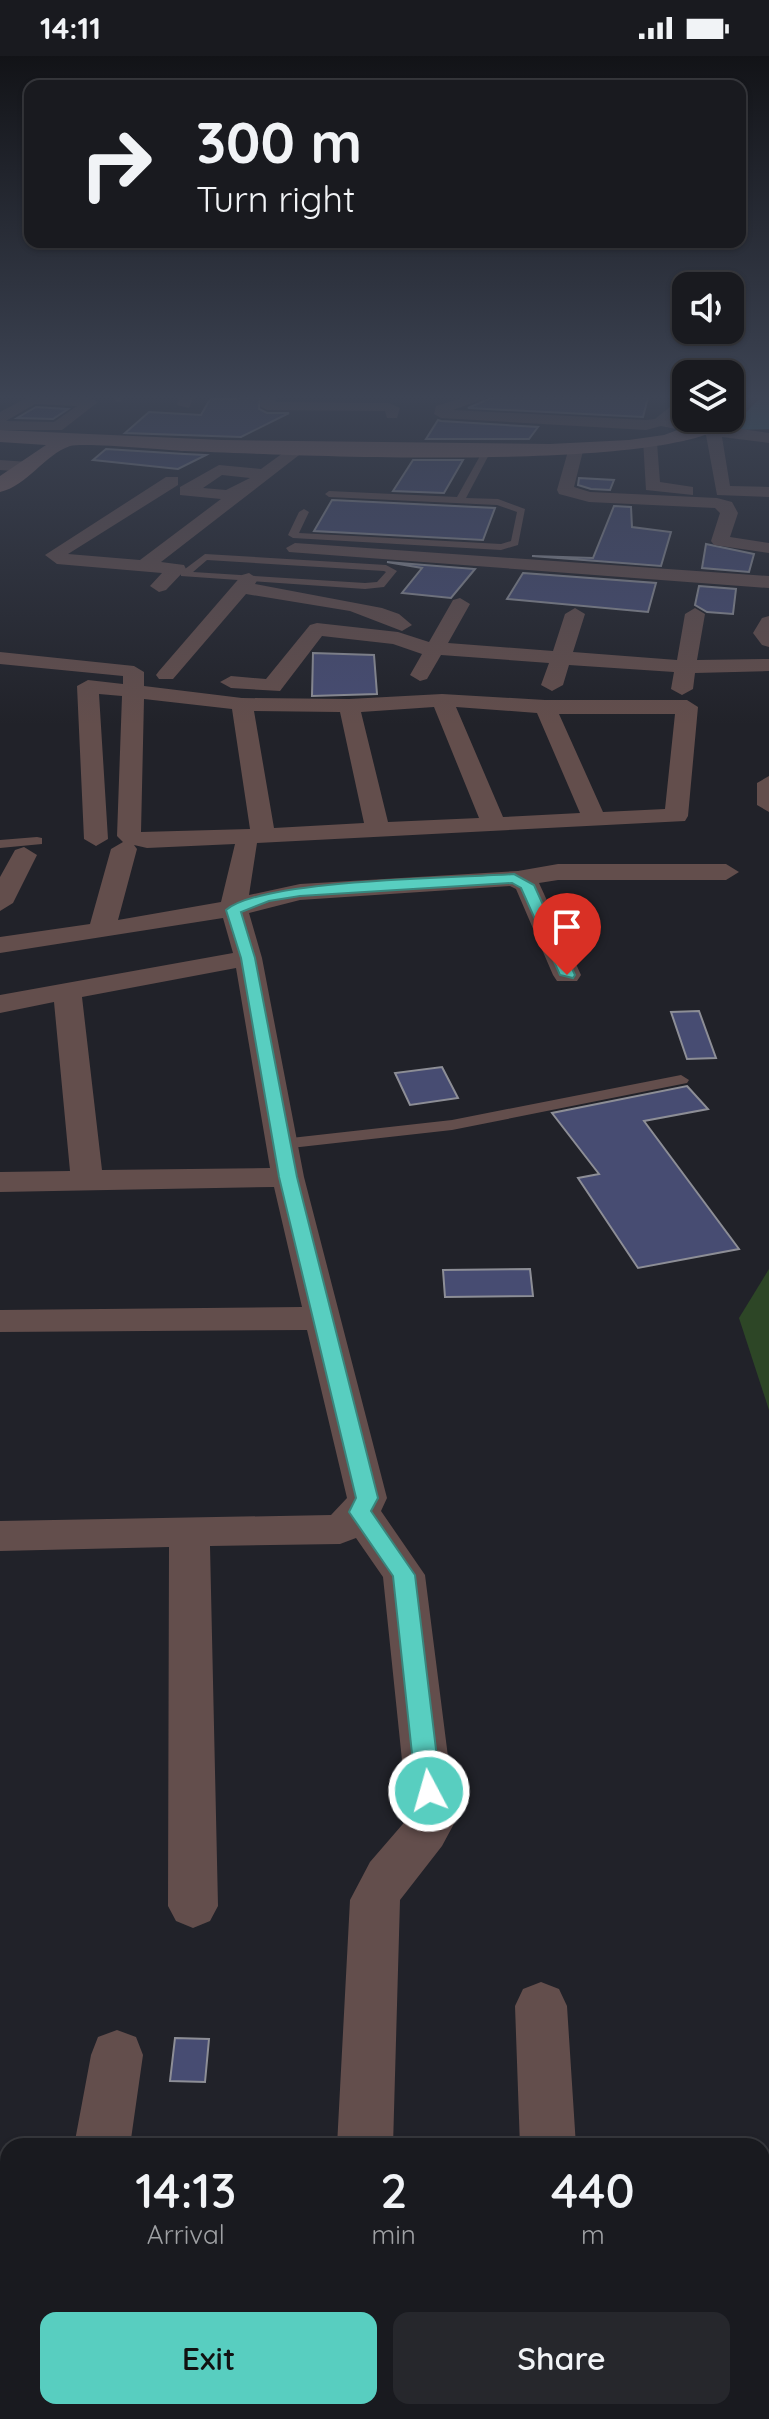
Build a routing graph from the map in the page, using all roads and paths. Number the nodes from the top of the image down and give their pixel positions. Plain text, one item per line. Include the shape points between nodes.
1 (137, 504) edge
2 (226, 504) edge
3 (504, 504) edge
4 (721, 504) edge
5 (304, 512) dead end
6 (295, 548) dead end
7 (769, 548) edge
8 (707, 554) dead end
9 (769, 558) edge
10 (144, 566) junction
11 (769, 582) edge
12 (245, 584) junction
13 (159, 586) dead end
14 (676, 597) dead end
15 (460, 604) dead end
16 (575, 614) dead end
17 (769, 622) edge
18 (398, 638) junction
19 (769, 641) edge
20 (437, 647) junction
21 (563, 657) junction
22 (0, 658) edge
23 (769, 665) edge
24 (686, 667) junction
25 (166, 675) junction
26 (420, 675) dead end
27 (133, 683) junction
28 (681, 695) dead end
29 (548, 696) junction
30 (442, 700) junction
31 (242, 704) junction
32 (349, 706) junction
33 (769, 783) edge
34 (769, 805) edge
35 (494, 824) junction
36 (606, 825) junction
37 (378, 831) junction
38 (96, 839) dead end
39 (255, 841) junction
40 (20, 847) edge
41 (124, 849) dead end
42 (625, 872) junction
43 (726, 872) dead end
44 (517, 879) junction
45 (0, 903) edge
46 (233, 910) junction
47 (101, 931) junction
48 (0, 945) edge
49 (248, 958) junction
50 (567, 975) dead end
51 (67, 989) junction
52 (0, 1004) edge
53 (681, 1080) dead end
54 (282, 1144) junction
55 (288, 1177) junction
56 (87, 1181) junction
57 (0, 1182) edge
58 (325, 1318) junction
59 (0, 1321) edge
60 (360, 1512) junction
61 (189, 1532) junction
62 (0, 1536) edge
63 (193, 1906) dead end
64 (541, 2006) dead end
65 (117, 2055) dead end
66 (103, 2138) edge
67 (365, 2138) edge
68 (548, 2138) edge

1 - 10 street via 54,555
2 - 10 street
3 - 5 lane via 522,511 515,543 501,547 293,535
4 - 7 street via 733,524 720,541
6 - 11 street
8 - 9 street
10 - 13 street via 177,569
12 - 12 lane via 184,574 205,557 392,571 380,585
12 - 18 street via 387,615 402,624
12 - 25 street
14 - 24 street via 701,607
15 - 20 street
16 - 21 street
17 - 19 street via 763,633
18 - 20 street via 415,647
18 - 25 street via 317,629 272,686
20 - 21 street
20 - 26 street
21 - 24 street
21 - 29 street
22 - 27 street
23 - 24 street
24 - 28 street
25 - 27 street
27 - 31 street
27 - 38 street via 88,686
27 - 39 street via 129,836 147,841
29 - 30 street
29 - 36 street
29 - 36 street via 687,707 676,816
30 - 32 street
30 - 35 street
31 - 32 street
31 - 39 street
32 - 37 street
33 - 34 street
35 - 36 street
35 - 37 street
36 - 42 street
37 - 39 street
39 - 46 street
40 - 45 street
41 - 47 street
42 - 43 street
42 - 44 street via 558,872
44 - 46 street via 300,892
44 - 50 street via 527,885
46 - 47 street
46 - 49 street
47 - 48 street
49 - 51 street
49 - 54 street
51 - 52 street
51 - 56 street
53 - 54 lane via 452,1125
54 - 55 street
55 - 56 street
55 - 58 street
56 - 57 street
58 - 59 street
58 - 60 street via 367,1498
60 - 61 street via 340,1529
60 - 67 street via 404,1575 432,1820 424,1836 383,1877 375,1900
61 - 62 street
61 - 63 street
64 - 68 street
65 - 66 street

